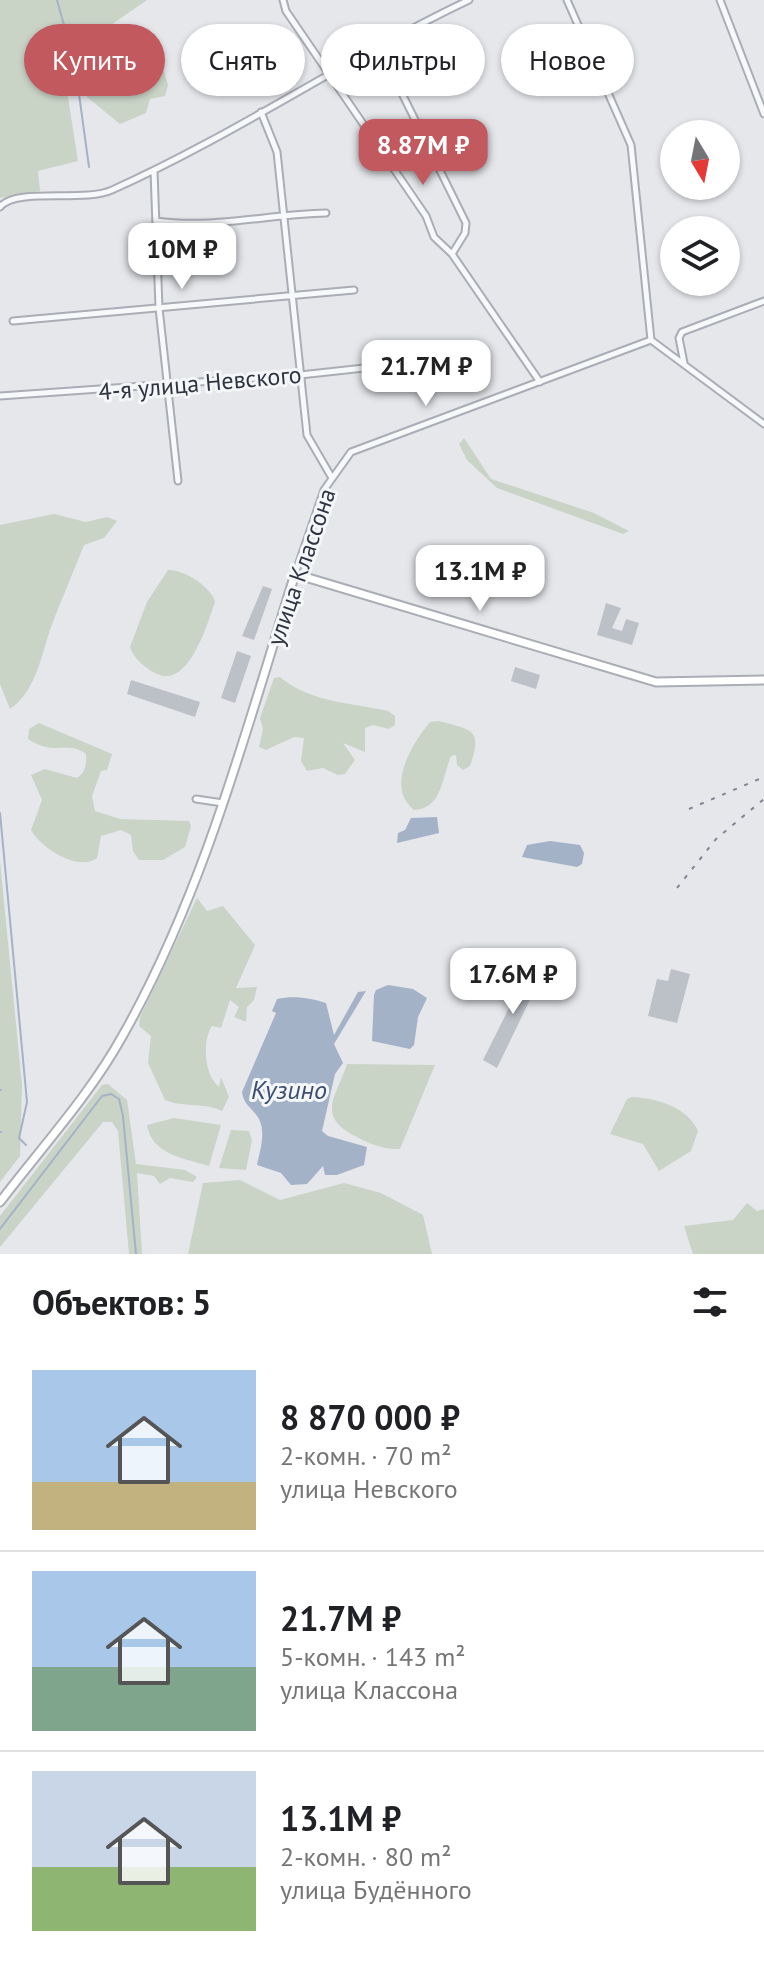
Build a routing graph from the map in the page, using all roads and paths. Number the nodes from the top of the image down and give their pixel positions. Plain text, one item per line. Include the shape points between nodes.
1 (283, 0) edge
2 (469, 0) edge
3 (567, 0) edge
4 (720, 0) edge
5 (420, 24) edge
6 (321, 61) edge
7 (321, 78) edge
8 (345, 96) edge
9 (403, 96) edge
10 (261, 112) junction
11 (764, 114) edge
12 (154, 171) junction
13 (0, 207) edge
14 (326, 213) dead end
15 (284, 214) junction
16 (156, 221) junction
17 (452, 254) junction
18 (354, 290) dead end
19 (294, 295) junction
20 (764, 301) edge
21 (159, 308) junction
22 (13, 321) dead end
23 (651, 340) junction
24 (401, 364) dead end
25 (684, 364) junction
26 (300, 375) junction
27 (540, 382) junction
28 (167, 385) junction
29 (0, 396) edge
30 (764, 424) edge
31 (332, 478) junction
32 (178, 481) dead end
33 (295, 574) junction
34 (764, 680) edge
35 (196, 799) dead end
36 (223, 803) junction
37 (0, 1202) edge

1 - 6 street
2 - 5 street
3 - 23 street via 631,145
4 - 11 street
7 - 10 street
8 - 17 street via 426,216 434,237
9 - 17 street via 466,223
10 - 12 street
10 - 15 street via 277,152
12 - 13 street via 105,193 20,197
12 - 16 street
14 - 15 street
15 - 16 street via 189,225
15 - 19 street
16 - 21 street
17 - 27 street
18 - 19 street
19 - 21 street
19 - 26 street
20 - 25 street via 682,332
21 - 22 street
21 - 28 street
23 - 25 street
23 - 27 street, улица Классона
24 - 26 street, 4-я улица Невского
25 - 30 street
26 - 28 street, 4-я улица Невского
26 - 31 street via 307,435
27 - 31 street, улица Классона via 351,452
28 - 29 street, 4-я улица Невского
28 - 32 street
31 - 33 street, улица Классона
33 - 34 street via 656,682
33 - 36 street, улица Классона
35 - 36 street
36 - 37 street, улица Классона via 188,898 121,1038

